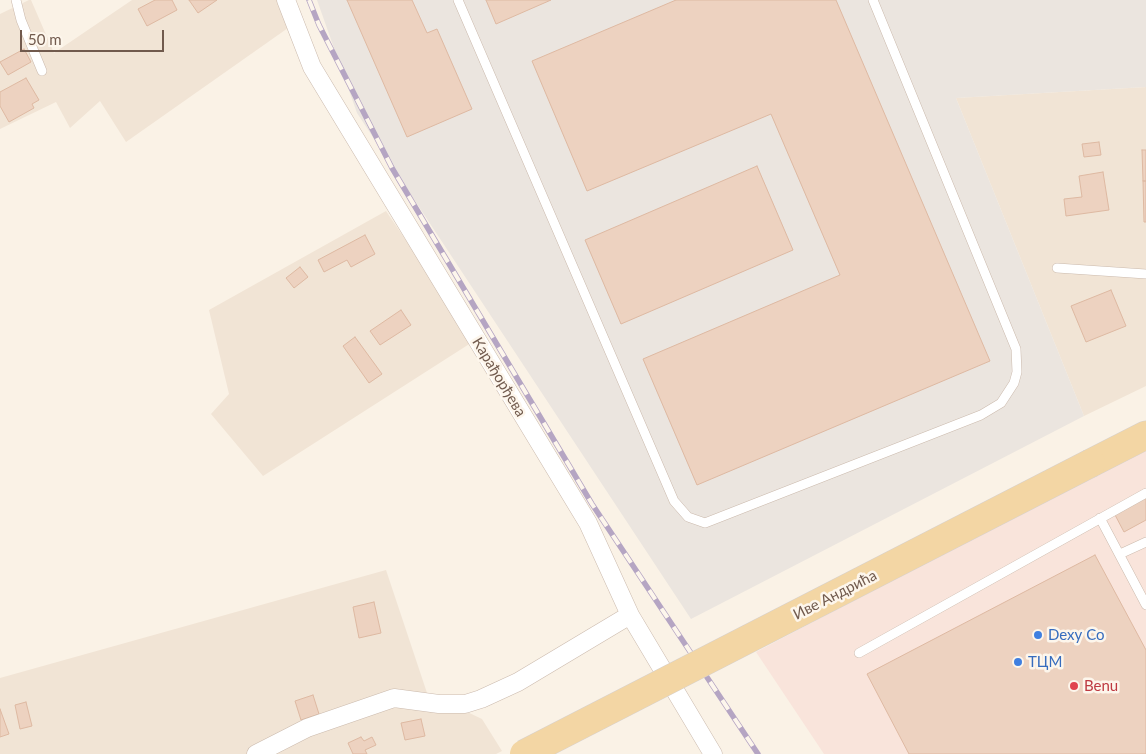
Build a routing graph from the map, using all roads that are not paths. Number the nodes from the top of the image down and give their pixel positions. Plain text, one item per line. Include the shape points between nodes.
1 (16, 0) edge
2 (286, 0) edge
3 (458, 0) edge
4 (873, 0) edge
5 (42, 70) dead end
6 (1057, 268) dead end
7 (1146, 274) edge
8 (1146, 435) edge
9 (1146, 492) edge
10 (1100, 518) junction
11 (1146, 542) edge
12 (1120, 554) junction
13 (1146, 605) edge
14 (630, 615) junction
15 (859, 653) dead end
16 (256, 754) edge
17 (524, 754) edge
18 (713, 754) edge

1 - 5 lane
2 - 14 street, Карађорђева via 312,67 588,523
3 - 4 lane via 674,501 688,517 705,523 981,415 1001,403 1014,383 1016,348
6 - 7 lane
8 - 17 main road, Иве Андрића, bridge
9 - 10 lane
10 - 12 lane
10 - 15 lane
11 - 12 lane
12 - 13 lane
14 - 16 street via 518,682 481,699 465,704 439,704 394,698 307,728
14 - 18 street, Карађорђева

